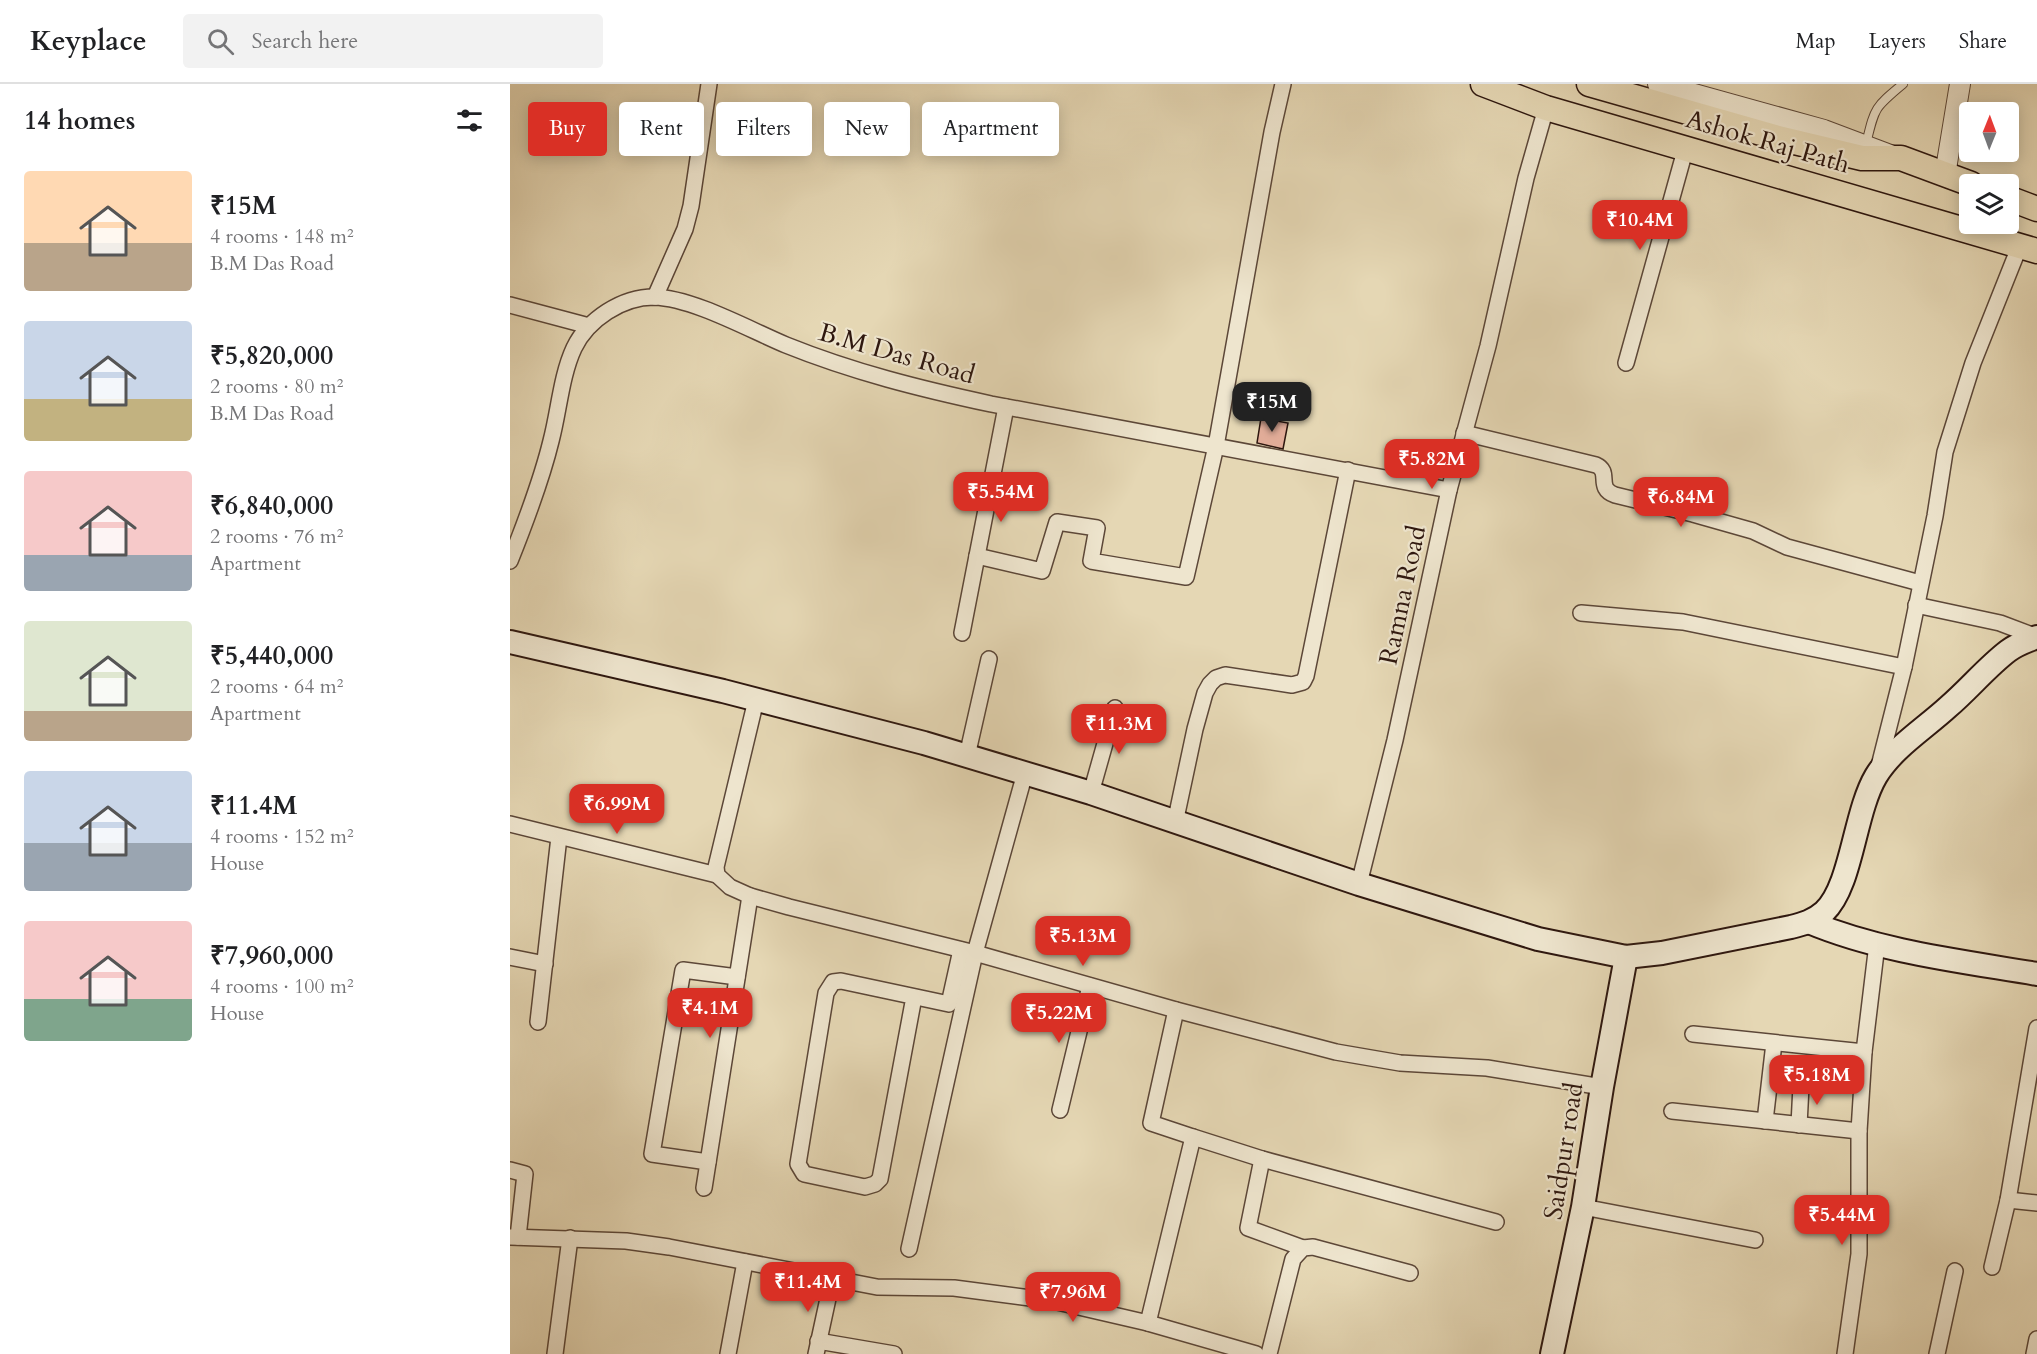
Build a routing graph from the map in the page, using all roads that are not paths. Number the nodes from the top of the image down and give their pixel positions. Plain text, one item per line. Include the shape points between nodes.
1 (709, 84) edge
2 (1283, 84) edge
3 (1483, 84) edge
4 (1589, 84) edge
5 (1658, 84) edge
6 (1903, 84) edge
7 (1960, 84) edge
8 (1546, 108) junction
9 (1686, 147) junction
10 (1864, 152) junction
11 (1945, 175) junction
12 (1959, 180) edge
13 (2019, 202) edge
14 (2037, 209) edge
15 (2029, 248) edge
16 (655, 297) junction
17 (510, 305) edge
18 (589, 326) junction
19 (1626, 363) dead end
20 (1006, 407) junction
21 (1464, 433) junction
22 (1216, 446) junction
23 (1347, 470) junction
24 (1449, 490) junction
25 (978, 556) junction
26 (510, 561) edge
27 (1920, 583) junction
28 (1916, 605) junction
29 (1581, 613) dead end
30 (962, 633) dead end
31 (2037, 637) edge
32 (510, 642) edge
33 (989, 659) dead end
34 (1904, 667) junction
35 (756, 700) junction
36 (1115, 708) dead end
37 (967, 756) junction
38 (1024, 773) junction
39 (1876, 776) junction
40 (1090, 794) junction
41 (1175, 823) junction
42 (510, 824) edge
43 (559, 837) junction
44 (717, 875) junction
45 (1359, 884) junction
46 (750, 896) junction
47 (1809, 922) junction
48 (1877, 944) junction
49 (968, 952) junction
50 (510, 957) edge
51 (1626, 957) junction
52 (545, 964) junction
53 (2037, 974) edge
54 (737, 977) junction
55 (1090, 986) junction
56 (914, 997) junction
57 (1176, 1010) junction
58 (538, 1023) dead end
59 (2037, 1028) edge
60 (1693, 1034) dead end
61 (1774, 1042) junction
62 (1864, 1052) junction
63 (1801, 1086) dead end
64 (1602, 1087) junction
65 (1060, 1110) dead end
66 (1672, 1111) dead end
67 (1765, 1121) junction
68 (1799, 1125) junction
69 (1859, 1131) junction
70 (1193, 1137) junction
71 (1262, 1159) junction
72 (708, 1162) junction
73 (510, 1170) edge
74 (704, 1188) dead end
75 (2008, 1200) junction
76 (2037, 1203) edge
77 (1583, 1207) junction
78 (1496, 1222) dead end
79 (514, 1237) edge
80 (570, 1238) junction
81 (1755, 1240) dead end
82 (1303, 1248) junction
83 (909, 1249) dead end
84 (745, 1262) junction
85 (1992, 1267) dead end
86 (1955, 1271) dead end
87 (1410, 1273) dead end
88 (832, 1280) junction
89 (1148, 1323) junction
90 (2037, 1341) edge
91 (817, 1348) edge
92 (555, 1354) edge
93 (728, 1354) edge
94 (894, 1354) edge
95 (1256, 1354) edge
96 (1269, 1354) edge
97 (1552, 1354) edge
98 (1845, 1354) edge
99 (1937, 1354) edge
100 (2034, 1354) edge

1 - 16 street via 689,213 678,250
2 - 22 street
3 - 8 main road, Ashok Raj Path
4 - 10 main road, Ashok Raj Path via 1782,139
5 - 10 street via 1824,130
6 - 10 lane via 1875,109
7 - 11 street
8 - 9 main road, Ashok Raj Path
8 - 21 street, Ramna Road
9 - 15 main road, Ashok Raj Path
9 - 19 street
10 - 11 main road, Ashok Raj Path via 1901,158
11 - 12 main road
13 - 14 main road
15 - 27 street via 1973,363 1945,452
16 - 18 street, B.M Das Road via 628,301
16 - 20 street, B.M Das Road via 708,311 786,345 877,377
17 - 18 street
18 - 26 street, B.M Das Road via 574,348 541,477
20 - 22 street, B.M Das Road
20 - 25 street
21 - 24 street, Ramna Road
21 - 27 street via 1601,467 1605,488 1615,495 1753,531 1787,547
22 - 23 street, B.M Das Road
22 - 25 street via 1186,577 1091,561 1098,528 1057,522 1042,571
23 - 24 street, B.M Das Road
23 - 41 street via 1306,676 1303,682 1292,685 1225,675 1210,684 1195,729
24 - 45 street, Ramna Road via 1395,740
25 - 30 street
27 - 28 street
28 - 31 street via 2000,623
28 - 34 street
29 - 34 street via 1683,622
31 - 39 main road via 2008,651 1897,751
32 - 35 main road
33 - 37 street
34 - 39 street
35 - 37 main road
35 - 44 street via 723,834
36 - 40 street
37 - 38 main road
38 - 40 main road
38 - 49 street
39 - 47 main road via 1864,802 1836,894 1825,911
40 - 41 main road
41 - 45 main road
42 - 43 street
43 - 44 street
43 - 52 street
44 - 46 street via 730,887
45 - 51 main road via 1538,939
46 - 49 street
46 - 54 street
47 - 48 main road
47 - 51 main road
48 - 53 main road
48 - 62 street
49 - 55 street
49 - 56 street via 949,1004
49 - 83 street
50 - 52 street
51 - 64 main road, Saidpur road
52 - 58 street
54 - 72 street
54 - 72 street via 683,970 652,1154
55 - 57 street
55 - 65 street
56 - 56 street via 841,981 833,982 826,993 798,1164 804,1174 865,1187 880,1179
57 - 64 street via 1336,1052 1401,1062 1487,1068
57 - 70 street via 1151,1124
59 - 75 street
60 - 61 street
61 - 62 street
61 - 67 street
62 - 69 street
63 - 68 street
64 - 77 main road, Saidpur road
66 - 67 street
67 - 68 street
68 - 69 street
69 - 98 street via 1859,1254
70 - 71 street
70 - 89 street
71 - 78 street
71 - 82 street via 1248,1228
72 - 74 street
73 - 79 street via 525,1174
75 - 76 street
75 - 85 street
77 - 81 street
77 - 97 main road, Saidpur road
79 - 80 street
80 - 84 street via 626,1241
80 - 92 street
82 - 87 street via 1313,1247
82 - 96 street via 1293,1258
84 - 88 street
84 - 93 street
86 - 99 street
88 - 89 street via 877,1287 954,1287 1053,1301
88 - 91 street
89 - 95 street
90 - 100 street
91 - 94 street

